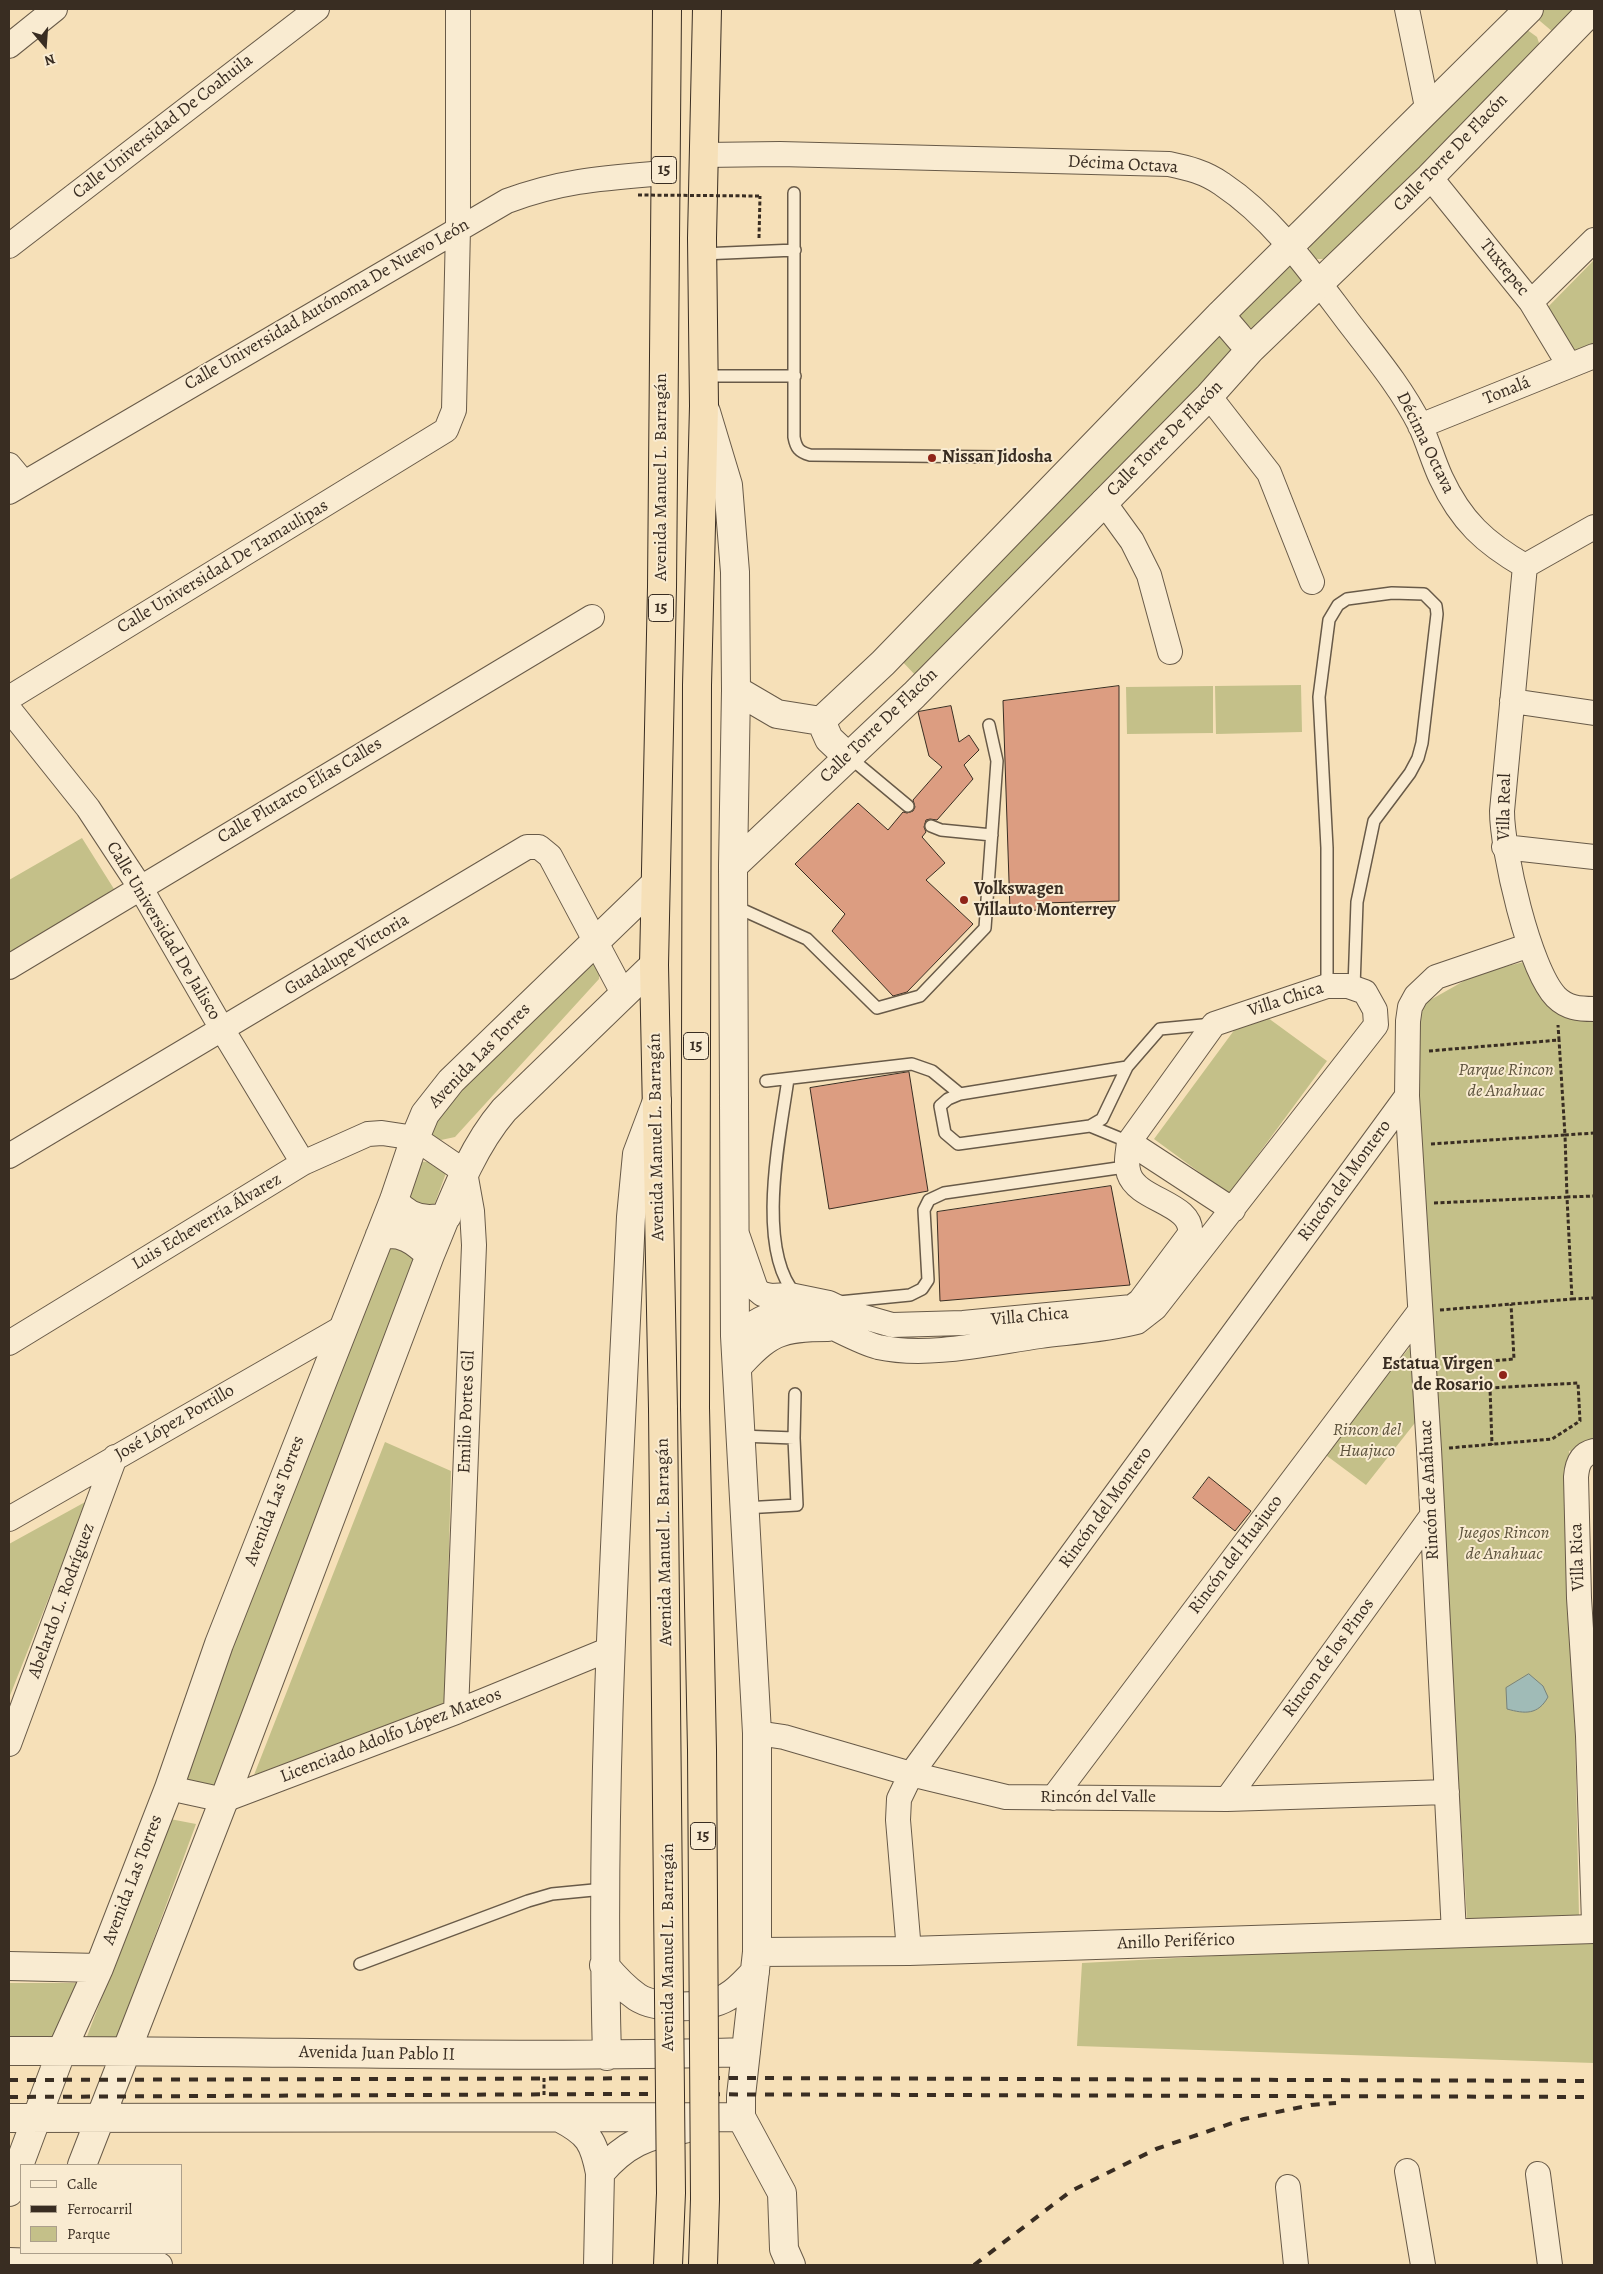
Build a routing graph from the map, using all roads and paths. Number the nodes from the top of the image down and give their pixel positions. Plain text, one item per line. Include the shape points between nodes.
1 (55, 9) edge
2 (317, 9) edge
3 (458, 9) edge
4 (667, 9) edge
5 (707, 9) edge
6 (1407, 9) edge
7 (1593, 9) edge
8 (1524, 13) edge
9 (9, 46) edge
10 (1552, 50) junction
11 (1427, 107) junction
12 (704, 154) junction
13 (664, 173) junction
14 (1430, 177) junction
15 (794, 193) dead end
16 (638, 195) dead end
17 (458, 228) junction
18 (759, 238) dead end
19 (1594, 240) edge
20 (9, 246) edge
21 (1288, 246) junction
22 (795, 250) junction
23 (702, 254) junction
24 (1320, 285) junction
25 (1531, 302) junction
26 (1220, 315) junction
27 (1250, 350) junction
28 (1594, 356) edge
29 (1569, 365) junction
30 (704, 376) junction
31 (795, 376) junction
32 (1209, 396) junction
33 (704, 406) junction
34 (1420, 426) junction
35 (1002, 457) dead end
36 (9, 465) edge
37 (16, 488) edge
38 (1103, 501) junction
39 (1594, 527) edge
40 (1525, 566) junction
41 (1312, 582) dead end
42 (592, 617) dead end
43 (1170, 652) dead end
44 (883, 663) junction
45 (736, 690) junction
46 (914, 694) junction
47 (9, 698) edge
48 (1512, 701) junction
49 (9, 709) edge
50 (1594, 713) edge
51 (821, 721) junction
52 (989, 726) dead end
53 (847, 756) junction
54 (908, 806) dead end
55 (931, 826) dead end
56 (992, 835) junction
57 (1504, 847) junction
58 (1594, 857) edge
59 (733, 866) junction
60 (655, 884) junction
61 (140, 887) junction
62 (733, 905) junction
63 (594, 943) junction
64 (1530, 945) junction
65 (654, 965) junction
66 (9, 967) edge
67 (1327, 986) junction
68 (1354, 987) junction
69 (624, 995) junction
70 (1594, 1009) edge
71 (1558, 1020) dead end
72 (1214, 1024) junction
73 (222, 1029) junction
74 (1559, 1040) junction
75 (1406, 1053) junction
76 (1127, 1067) junction
77 (788, 1079) junction
78 (766, 1081) dead end
79 (960, 1094) junction
80 (1407, 1096) junction
81 (656, 1102) junction
82 (1090, 1126) junction
83 (1594, 1133) edge
84 (1566, 1135) junction
85 (415, 1138) junction
86 (1410, 1145) junction
87 (1128, 1151) junction
88 (9, 1156) edge
89 (303, 1163) junction
90 (465, 1172) junction
91 (1594, 1196) edge
92 (1567, 1197) junction
93 (394, 1200) junction
94 (1413, 1204) junction
95 (1233, 1210) junction
96 (446, 1216) junction
97 (735, 1227) junction
98 (380, 1235) junction
99 (430, 1255) junction
100 (797, 1297) junction
101 (1594, 1298) edge
102 (1572, 1299) junction
103 (829, 1303) junction
104 (1511, 1304) junction
105 (1420, 1311) junction
106 (1137, 1312) junction
107 (917, 1325) junction
108 (342, 1328) junction
109 (833, 1330) junction
110 (735, 1336) junction
111 (9, 1343) edge
112 (923, 1349) junction
113 (1423, 1366) junction
114 (737, 1370) junction
115 (795, 1394) dead end
116 (740, 1436) junction
117 (794, 1438) junction
118 (1492, 1445) junction
119 (1429, 1449) junction
120 (1587, 1456) edge
121 (114, 1457) junction
122 (744, 1508) junction
123 (1431, 1517) junction
124 (9, 1518) edge
125 (1587, 1597) edge
126 (610, 1650) junction
127 (456, 1712) junction
128 (757, 1733) junction
129 (1591, 1735) edge
130 (9, 1744) edge
131 (911, 1774) junction
132 (169, 1788) junction
133 (1447, 1792) junction
134 (1053, 1798) junction
135 (1228, 1799) junction
136 (224, 1800) junction
137 (604, 1889) junction
138 (1594, 1923) edge
139 (1594, 1929) edge
140 (1454, 1933) junction
141 (909, 1951) junction
142 (756, 1962) junction
143 (360, 1964) dead end
144 (604, 1965) junction
145 (9, 1966) edge
146 (99, 1968) junction
147 (62, 2050) junction
148 (126, 2050) junction
149 (9, 2051) edge
150 (746, 2052) junction
151 (544, 2056) junction
152 (607, 2056) junction
153 (22, 2118) edge
154 (552, 2118) junction
155 (100, 2119) junction
156 (746, 2127) junction
157 (82, 2164) edge
158 (1406, 2170) dead end
159 (600, 2173) junction
160 (1538, 2174) dead end
161 (1288, 2187) dead end
162 (9, 2192) edge
163 (9, 2260) edge
164 (43, 2260) edge
165 (160, 2265) edge
166 (598, 2265) edge
167 (668, 2265) edge
168 (703, 2265) edge
169 (791, 2265) edge
170 (1296, 2265) edge
171 (1423, 2265) edge
172 (1550, 2265) edge

1 - 9 street
2 - 20 street, Calle Universidad De Coahuila
3 - 17 street
4 - 13 highway, Avenida Manuel L. Barragán / 15
5 - 12 highway, Avenida Manuel L. Barragán / 15
6 - 11 street
7 - 10 street, Calle Torre De Flacón
8 - 10 street via 1542,31
8 - 11 street
10 - 14 street, Calle Torre De Flacón
11 - 21 street
12 - 21 street, Décima Octava via 1169,164 1197,170 1221,183 1253,208
12 - 23 highway, Avenida Manuel L. Barragán / 15
13 - 17 street, Calle Universidad Autónoma De Nuevo León via 588,178 540,188 507,201
13 - 60 highway, Avenida Manuel L. Barragán / 15 via 662,587
14 - 24 street, Calle Torre De Flacón
14 - 25 street, Tuxtepec
15 - 22 lane
16 - 18 path, bridge via 760,196
17 - 37 street, Calle Universidad Autónoma De Nuevo León
17 - 47 street, Calle Universidad De Tamaulipas via 454,410 446,430
19 - 25 street
21 - 24 street, Décima Octava
21 - 26 street
22 - 23 lane
22 - 31 lane
23 - 30 highway, Avenida Manuel L. Barragán / 15
24 - 27 street, Calle Torre De Flacón
24 - 34 street, Décima Octava via 1393,380
25 - 29 street, Tuxtepec
26 - 27 street
26 - 44 street
27 - 32 street, Calle Torre De Flacón
28 - 29 street, Tonalá
29 - 34 street, Tonalá
30 - 31 lane
30 - 33 highway, Avenida Manuel L. Barragán / 15
31 - 35 lane via 794,437 796,447 802,453
32 - 38 street, Calle Torre De Flacón
32 - 41 street via 1269,473
33 - 45 street via 728,485 735,572
33 - 168 highway, Avenida Manuel L. Barragán / 15, bridge via 696,685 695,1407 702,1760
34 - 40 street, Décima Octava via 1441,478 1467,523 1495,549
36 - 37 street
38 - 43 street via 1132,541 1149,575
38 - 46 street, Calle Torre De Flacón
39 - 40 street
40 - 48 street, Villa Real
42 - 61 street, Calle Plutarco Elías Calles
44 - 46 street via 907,675
44 - 51 street
45 - 51 street via 777,714
45 - 59 street
46 - 53 street, Calle Torre De Flacón
48 - 50 street
48 - 57 street, Villa Real via 1502,811
49 - 61 street, Calle Universidad De Jalisco via 88,808
51 - 53 street via 829,739
52 - 56 lane via 998,761
53 - 54 lane
53 - 59 street, Calle Torre De Flacón
55 - 56 lane
56 - 62 lane via 985,928 920,996 877,1008 807,940
57 - 58 street
57 - 64 street, Villa Real
59 - 62 street
60 - 63 street, Avenida Las Torres
60 - 65 highway, Avenida Manuel L. Barragán / 15
61 - 66 street, Calle Plutarco Elías Calles
61 - 73 street, Calle Universidad De Jalisco
62 - 97 street
63 - 69 street, Guadalupe Victoria
63 - 73 street, Guadalupe Victoria via 550,856 539,847 527,847
63 - 85 street, Avenida Las Torres via 446,1086 425,1114
64 - 70 street, Villa Real via 1549,989 1557,998 1576,1008
64 - 75 street, Rincón de Anáhuac via 1436,977 1425,986 1410,1007
65 - 69 street
65 - 81 highway, Avenida Manuel L. Barragán / 15
67 - 68 street, Villa Chica
67 - 68 lane via 1326,809 1319,697 1329,620 1338,605 1347,600 1392,593 1424,594 1436,606 1438,614 1422,743 1410,773 1374,821 1357,902
67 - 72 street, Villa Chica
68 - 95 street, Villa Chica via 1371,999 1376,1025
69 - 90 street via 504,1110 488,1129
71 - 74 path
72 - 76 lane via 1160,1028
72 - 87 street
73 - 88 street, Guadalupe Victoria
73 - 89 street, Calle Universidad De Jalisco
74 - 75 path
74 - 84 path
75 - 80 street, Rincón de Anáhuac
76 - 79 lane
76 - 82 lane via 1106,1114
77 - 78 lane
77 - 79 lane via 912,1064 932,1071
77 - 100 lane via 774,1183 773,1228 778,1257
79 - 82 lane via 940,1106 945,1133 958,1144
80 - 86 street, Rincón de Anáhuac
80 - 131 street, Rincón del Montero
81 - 126 street via 637,1154 633,1182
81 - 167 highway, Avenida Manuel L. Barragán / 15, bridge via 663,1409 671,2193
82 - 87 lane
83 - 84 path
84 - 86 path
84 - 92 path
85 - 89 street, Luis Echeverría Álvarez via 368,1134
85 - 90 street
85 - 93 street, Avenida Las Torres
86 - 94 street, Rincón de Anáhuac
87 - 95 street
87 - 103 lane via 1118,1168 944,1193 929,1200 924,1210 928,1280 922,1289 910,1295
87 - 106 street, Villa Chica via 1132,1181 1181,1213 1191,1227 1190,1234 1140,1301
89 - 111 street, Luis Echeverría Álvarez
90 - 96 street
90 - 127 street, Emilio Portes Gil via 474,1245
91 - 92 path
92 - 94 path
92 - 102 path
93 - 96 street via 403,1211 425,1220
93 - 98 street, Avenida Las Torres
94 - 105 street, Rincón de Anáhuac
95 - 106 street, Villa Chica via 1155,1308
96 - 99 street
97 - 100 street, Villa Chica via 756,1289 770,1296
97 - 110 street
98 - 99 street via 393,1232 403,1235
98 - 108 street, Avenida Las Torres
99 - 136 street
100 - 103 street, Villa Chica
101 - 102 path
102 - 104 path
103 - 107 street, Villa Chica via 850,1313 892,1325
104 - 105 path
104 - 113 path via 1514,1359
105 - 113 street, Rincón de Anáhuac
105 - 134 street, Rincón del Huajuco
106 - 107 street, Villa Chica
106 - 112 street, Villa Chica via 1126,1325 940,1350
107 - 112 street
108 - 121 street, José López Portillo
108 - 132 street, Avenida Las Torres via 219,1644
109 - 110 street, Villa Chica via 796,1312 785,1312 760,1320
109 - 112 street, Villa Chica via 895,1350
109 - 114 street via 788,1331 773,1336
110 - 114 street
113 - 119 street, Rincón de Anáhuac
114 - 116 street
115 - 117 lane
116 - 117 lane
116 - 122 street
117 - 122 lane via 797,1506
118 - 118 path via 1552,1440 1580,1420 1578,1383 1490,1388
118 - 119 path
119 - 123 street, Rincón de Anáhuac
120 - 125 street, Villa Rica via 1576,1477
121 - 124 street, José López Portillo
121 - 130 street, Abelardo L. Rodríguez
122 - 128 street
123 - 133 street, Rincón de Anáhuac
123 - 135 street, Rincon de los Pinos
125 - 129 street, Villa Rica
126 - 127 street, Licenciado Adolfo López Mateos
126 - 137 street
127 - 136 street, Licenciado Adolfo López Mateos
128 - 131 street, Rincón del Valle via 784,1737
128 - 142 street
129 - 138 street, Villa Rica
131 - 134 street, Rincón del Valle via 1006,1797
131 - 141 street, Rincón del Montero via 899,1799 898,1820
132 - 136 street
132 - 146 street, Avenida Las Torres
133 - 135 street, Rincón del Valle
133 - 140 street, Rincón de Anáhuac
134 - 135 street, Rincón del Valle
136 - 148 street
137 - 143 lane via 552,1894 528,1901
137 - 144 street
139 - 140 street, Anillo Periférico
140 - 141 street, Anillo Periférico
141 - 142 street, Anillo Periférico
142 - 144 street via 742,1986 726,1998 686,2006 656,2005 639,1998 619,1983
142 - 150 street
144 - 152 street
145 - 146 street
146 - 147 street, Avenida Las Torres
147 - 148 street, Avenida Juan Pablo II
147 - 149 street, Avenida Juan Pablo II
147 - 153 street, Avenida Las Torres
148 - 151 street, Avenida Juan Pablo II
148 - 155 street
150 - 152 street, Avenida Juan Pablo II
150 - 156 street via 740,2096
151 - 152 street, Avenida Juan Pablo II
151 - 154 path
153 - 155 street
153 - 162 street, Avenida Las Torres
154 - 155 street
154 - 156 street
154 - 159 street via 580,2128 587,2135
155 - 157 street
156 - 159 street via 738,2129 722,2125 674,2130 638,2141 616,2155
156 - 169 street via 782,2193 784,2249
158 - 171 street
159 - 166 street
160 - 172 street
161 - 170 street
163 - 164 street
164 - 165 street

